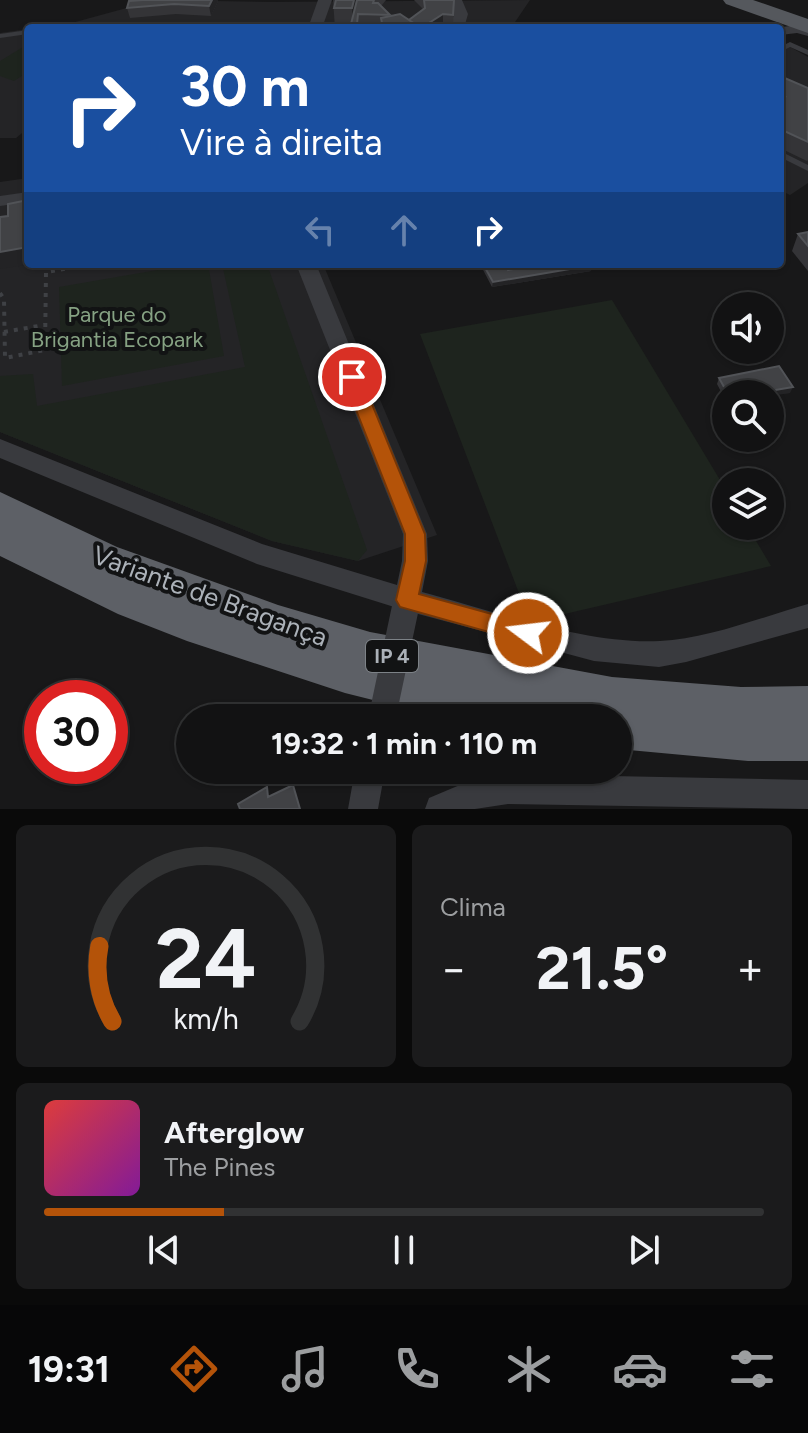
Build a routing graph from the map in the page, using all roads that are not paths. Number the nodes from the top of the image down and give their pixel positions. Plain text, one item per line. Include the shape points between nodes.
1 (325, 0) edge
2 (455, 0) edge
3 (723, 2) edge
4 (316, 24) edge
5 (458, 24) edge
6 (764, 24) edge
7 (808, 29) edge
8 (784, 31) edge
9 (784, 32) edge
10 (24, 33) edge
11 (0, 36) edge
12 (808, 39) edge
13 (784, 48) edge
14 (808, 53) edge
15 (784, 156) edge
16 (808, 168) edge
17 (24, 198) edge
18 (0, 201) edge
19 (308, 268) edge
20 (0, 448) edge
21 (0, 508) edge
22 (0, 536) edge
23 (407, 600) junction
24 (808, 616) edge
25 (385, 704) edge
26 (478, 704) edge
27 (808, 708) edge
28 (632, 727) edge
29 (808, 738) edge
30 (367, 784) edge
31 (808, 795) edge
32 (363, 809) edge
33 (440, 809) edge

1 - 4 street
2 - 5 street via 461,14
3 - 6 main road
3 - 7 main road
7 - 8 street
9 - 12 main road
10 - 11 lane
13 - 14 lane via 790,44
15 - 16 lane
17 - 18 street
19 - 23 street via 415,534
20 - 23 street via 257,553
21 - 27 highway, Variante de Bragança / IP 4 via 102,559 278,625 370,652 612,699 741,709
22 - 26 highway, Variante de Bragança / IP 4 via 174,617 322,667
23 - 24 street via 558,641 626,653 686,650
23 - 25 street, bridge
28 - 29 highway
30 - 32 street
31 - 33 street via 508,789 474,794

